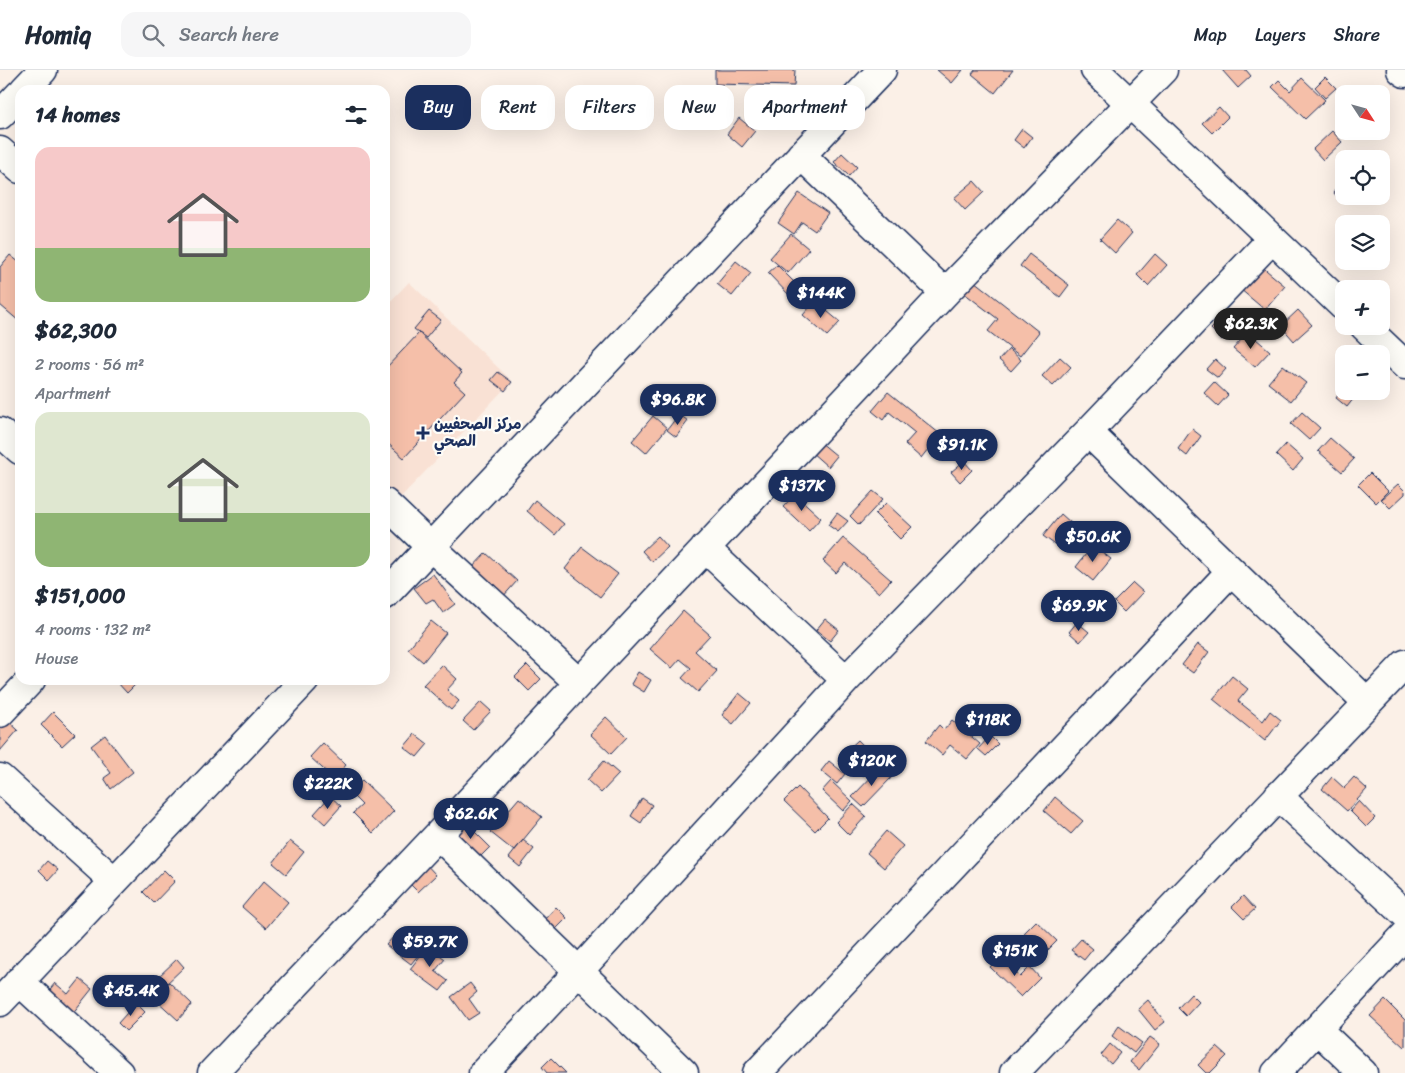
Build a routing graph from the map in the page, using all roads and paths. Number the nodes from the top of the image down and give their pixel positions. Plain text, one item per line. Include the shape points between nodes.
1 (43, 70) edge
2 (882, 70) edge
3 (1095, 70) edge
4 (1163, 70) edge
5 (1401, 70) edge
6 (1405, 73) edge
7 (29, 85) edge
8 (15, 99) edge
9 (1130, 104) junction
10 (0, 115) edge
11 (0, 151) edge
12 (801, 155) junction
13 (15, 164) edge
14 (1272, 239) junction
15 (945, 293) junction
16 (1335, 298) edge
17 (1373, 335) edge
18 (1405, 365) edge
19 (1088, 432) junction
20 (390, 508) edge
21 (431, 547) junction
22 (705, 548) junction
23 (1231, 571) junction
24 (390, 590) edge
25 (1405, 664) edge
26 (846, 680) junction
27 (579, 683) junction
28 (27, 685) edge
29 (300, 685) edge
30 (1368, 703) junction
31 (0, 714) edge
32 (0, 778) edge
33 (1278, 796) junction
34 (438, 834) junction
35 (114, 881) junction
36 (1405, 914) edge
37 (1405, 935) edge
38 (580, 971) junction
39 (20, 981) junction
40 (0, 1002) edge
41 (1316, 1029) junction
42 (119, 1073) edge
43 (212, 1073) edge
44 (483, 1073) edge
45 (684, 1073) edge
46 (756, 1073) edge
47 (1014, 1073) edge
48 (1276, 1073) edge
49 (1363, 1073) edge

1 - 7 street
2 - 12 street
3 - 9 street
4 - 9 street
5 - 6 street
8 - 10 street
9 - 14 street
9 - 15 street
11 - 13 street
12 - 15 street
12 - 21 street
14 - 16 street
14 - 19 street
15 - 22 street
17 - 18 street
19 - 23 street
19 - 26 street
20 - 21 street
21 - 24 street
21 - 27 street
22 - 26 street
22 - 27 street
23 - 30 street
23 - 46 street
25 - 30 street
26 - 38 street
27 - 34 street
28 - 31 street
29 - 35 street
30 - 33 street
32 - 35 street
33 - 36 street
33 - 47 street
34 - 38 street
34 - 43 street
35 - 39 street
37 - 41 street
38 - 44 street
38 - 45 street
39 - 40 street
39 - 42 street
41 - 48 street
41 - 49 street

